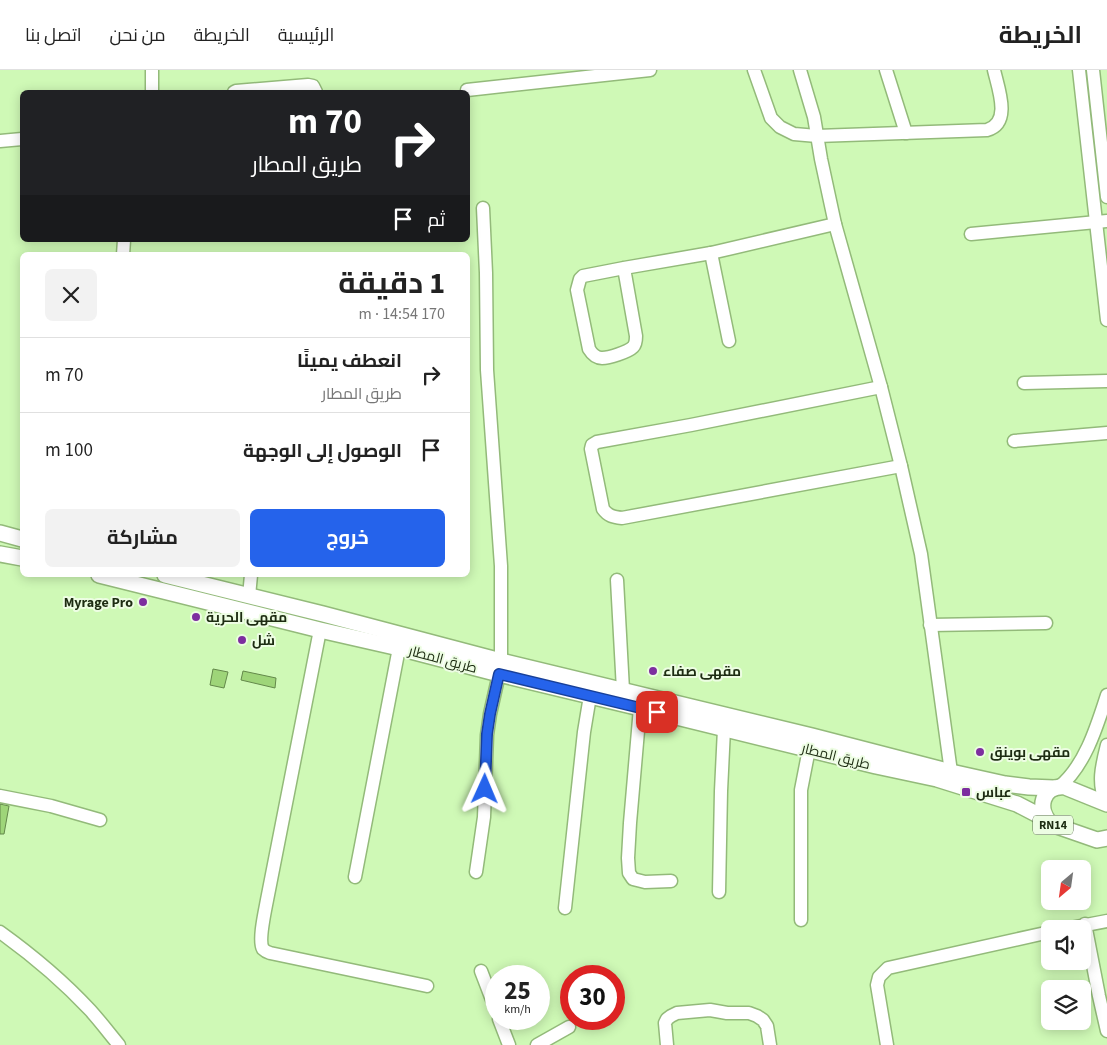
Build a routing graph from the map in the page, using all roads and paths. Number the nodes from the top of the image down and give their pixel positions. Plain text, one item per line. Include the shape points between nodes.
1 (152, 70) edge
2 (650, 70) edge
3 (754, 70) edge
4 (800, 70) edge
5 (886, 70) edge
6 (994, 70) edge
7 (1079, 70) edge
8 (1093, 70) edge
9 (152, 90) edge
10 (248, 90) edge
11 (315, 90) edge
12 (467, 90) dead end
13 (906, 133) junction
14 (817, 136) junction
15 (20, 139) edge
16 (0, 141) edge
17 (1107, 197) edge
18 (482, 208) dead end
19 (1102, 222) edge
20 (835, 224) junction
21 (971, 234) dead end
22 (711, 253) junction
23 (624, 268) junction
24 (1107, 320) edge
25 (728, 341) dead end
26 (1107, 381) edge
27 (1024, 383) dead end
28 (881, 387) junction
29 (1107, 432) edge
30 (1014, 441) dead end
31 (901, 466) junction
32 (0, 533) edge
33 (20, 538) edge
34 (0, 554) edge
35 (20, 558) edge
36 (107, 577) edge
37 (173, 577) edge
38 (250, 577) edge
39 (617, 580) dead end
40 (249, 596) junction
41 (1046, 623) dead end
42 (930, 625) junction
43 (320, 630) junction
44 (399, 648) junction
45 (500, 667) junction
46 (623, 690) junction
47 (1107, 695) edge
48 (590, 696) junction
49 (640, 708) junction
50 (724, 728) junction
51 (1107, 745) edge
52 (809, 749) junction
53 (951, 772) junction
54 (1056, 788) junction
55 (0, 796) edge
56 (1106, 803) edge
57 (1046, 819) junction
58 (100, 820) dead end
59 (1107, 838) edge
60 (476, 872) dead end
61 (355, 877) dead end
62 (671, 882) dead end
63 (719, 892) dead end
64 (565, 908) dead end
65 (801, 920) dead end
66 (1107, 921) edge
67 (1091, 923) edge
68 (0, 932) edge
69 (1041, 934) edge
70 (1091, 955) edge
71 (481, 971) dead end
72 (485, 981) edge
73 (427, 986) dead end
74 (503, 1030) edge
75 (564, 1030) edge
76 (1107, 1031) edge
77 (119, 1045) edge
78 (509, 1045) edge
79 (537, 1045) edge
80 (668, 1045) edge
81 (770, 1045) edge
82 (887, 1045) edge

1 - 9 street
2 - 12 street
3 - 14 street via 771,118 794,134
4 - 14 street
5 - 13 street
6 - 13 street via 1002,102 1001,116 995,126 987,130
7 - 19 street
8 - 17 street
10 - 11 street via 308,85
13 - 14 street
14 - 20 street
15 - 16 street
18 - 45 street via 486,370 501,566
19 - 21 street
19 - 24 street
20 - 22 street
20 - 28 street
22 - 23 street
22 - 25 street
23 - 23 street via 587,274 578,284 589,349 602,358 626,351 634,345 636,336
26 - 27 street
28 - 31 street
28 - 31 street via 597,442 591,449 603,509 612,517 622,518
29 - 30 street
31 - 42 street via 920,554
32 - 33 main road
34 - 35 main road
36 - 43 main road, طريق المطار / RN14
37 - 40 main road, طريق المطار / RN14
38 - 40 street
39 - 46 street
40 - 45 main road, طريق المطار / RN14
41 - 42 street
42 - 53 street
43 - 44 main road, طريق المطار / RN14
43 - 73 street via 267,900 262,947 270,953
44 - 45 main road, طريق المطار / RN14
44 - 61 street
45 - 46 main road, طريق المطار / RN14
45 - 48 main road, طريق المطار / RN14
45 - 60 street via 487,734 484,816
46 - 53 main road, طريق المطار / RN14
47 - 54 street via 1080,762
48 - 49 main road, طريق المطار / RN14
48 - 64 street
49 - 50 main road, طريق المطار / RN14
49 - 62 street via 629,873 632,879 644,882
50 - 52 main road, طريق المطار / RN14
50 - 63 street
51 - 56 street via 1100,780
52 - 57 main road, طريق المطار / RN14 via 937,780 1017,804
52 - 65 street via 801,790
53 - 54 main road, طريق المطار / RN14 via 1011,785
54 - 56 main road, RN14 via 1065,787
54 - 57 main road, RN14 via 1044,799 1042,806
55 - 58 street
57 - 59 main road, RN14 via 1051,824 1096,840
66 - 67 street
68 - 77 street via 62,982
69 - 82 street via 888,968 878,977 877,985
70 - 76 street
71 - 72 street
74 - 78 street
75 - 79 street
80 - 81 street via 667,1019 677,1013 710,1010 749,1012 757,1016 767,1026

